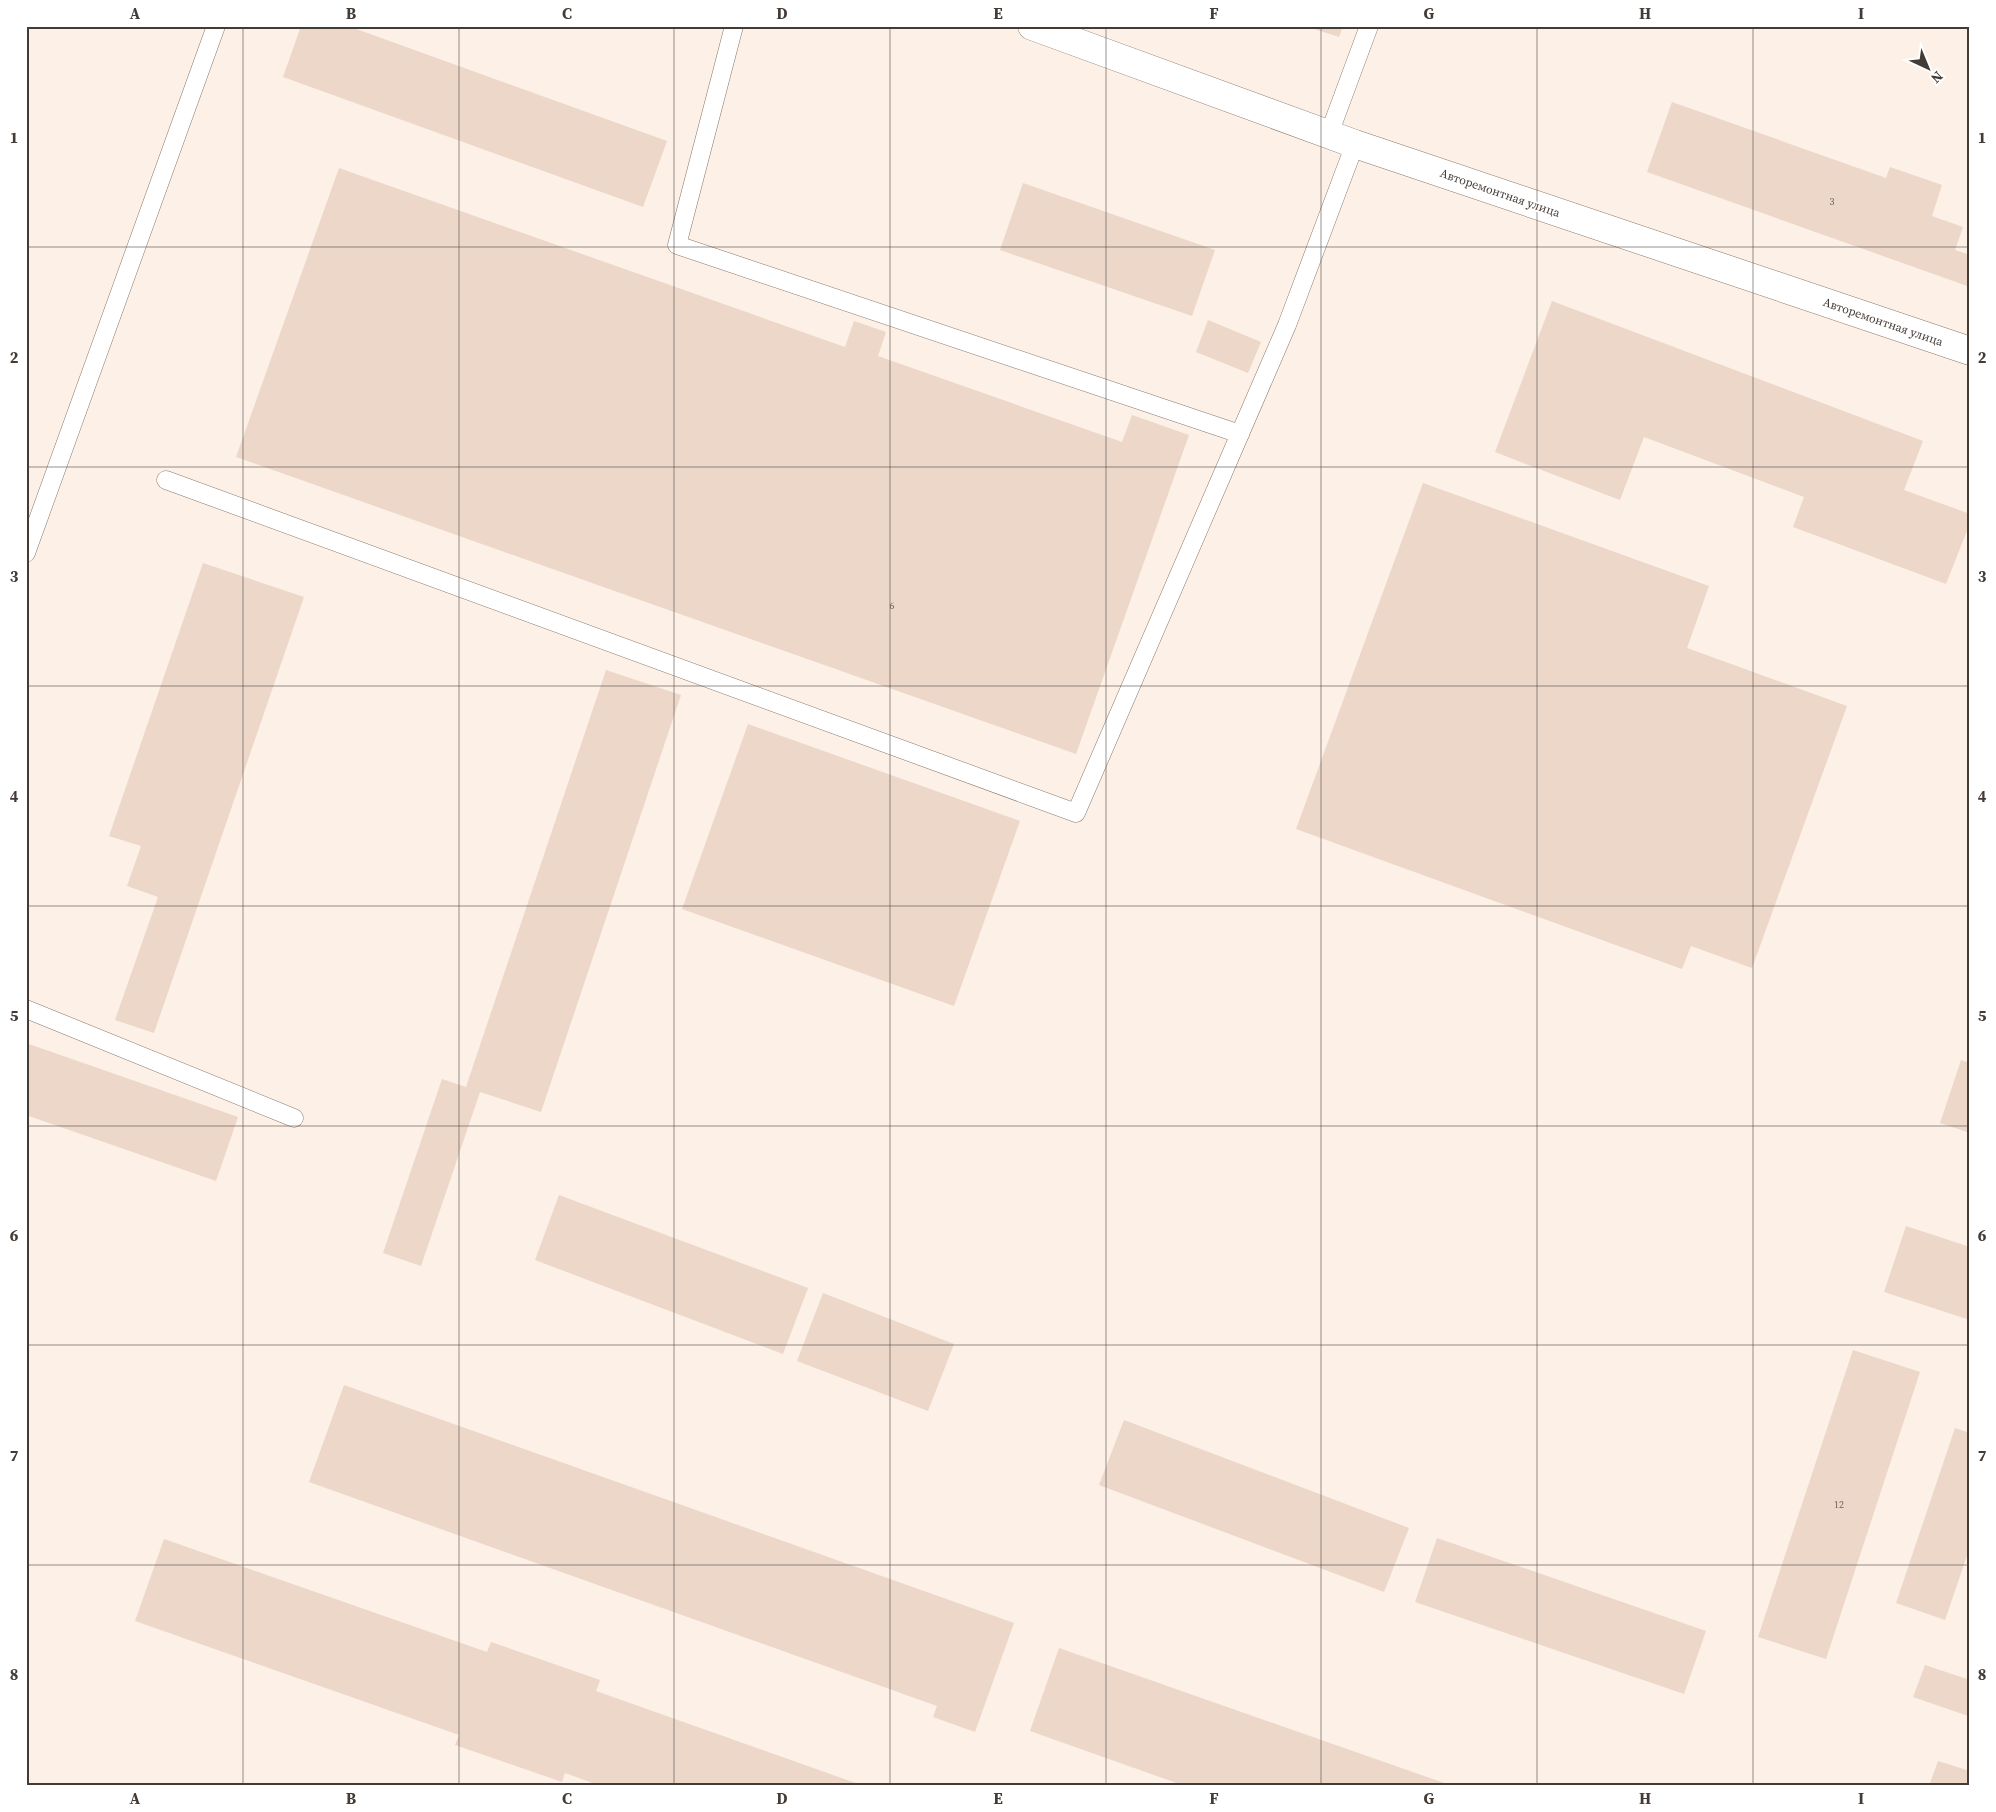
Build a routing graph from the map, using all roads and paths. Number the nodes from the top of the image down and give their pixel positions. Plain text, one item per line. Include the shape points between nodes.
1 (216, 26) edge
2 (734, 26) edge
3 (1032, 26) edge
4 (1369, 26) edge
5 (1329, 134) junction
6 (1355, 144) junction
7 (1970, 351) edge
8 (1240, 434) junction
9 (166, 480) dead end
10 (26, 553) edge
11 (26, 1009) edge
12 (294, 1118) dead end

1 - 10 lane
2 - 8 lane via 677,245
3 - 5 street, Авторемонтная улица
4 - 5 lane
5 - 6 street, Авторемонтная улица
6 - 7 street, Авторемонтная улица
6 - 8 lane via 1287,325
8 - 9 lane via 1076,813
11 - 12 lane

